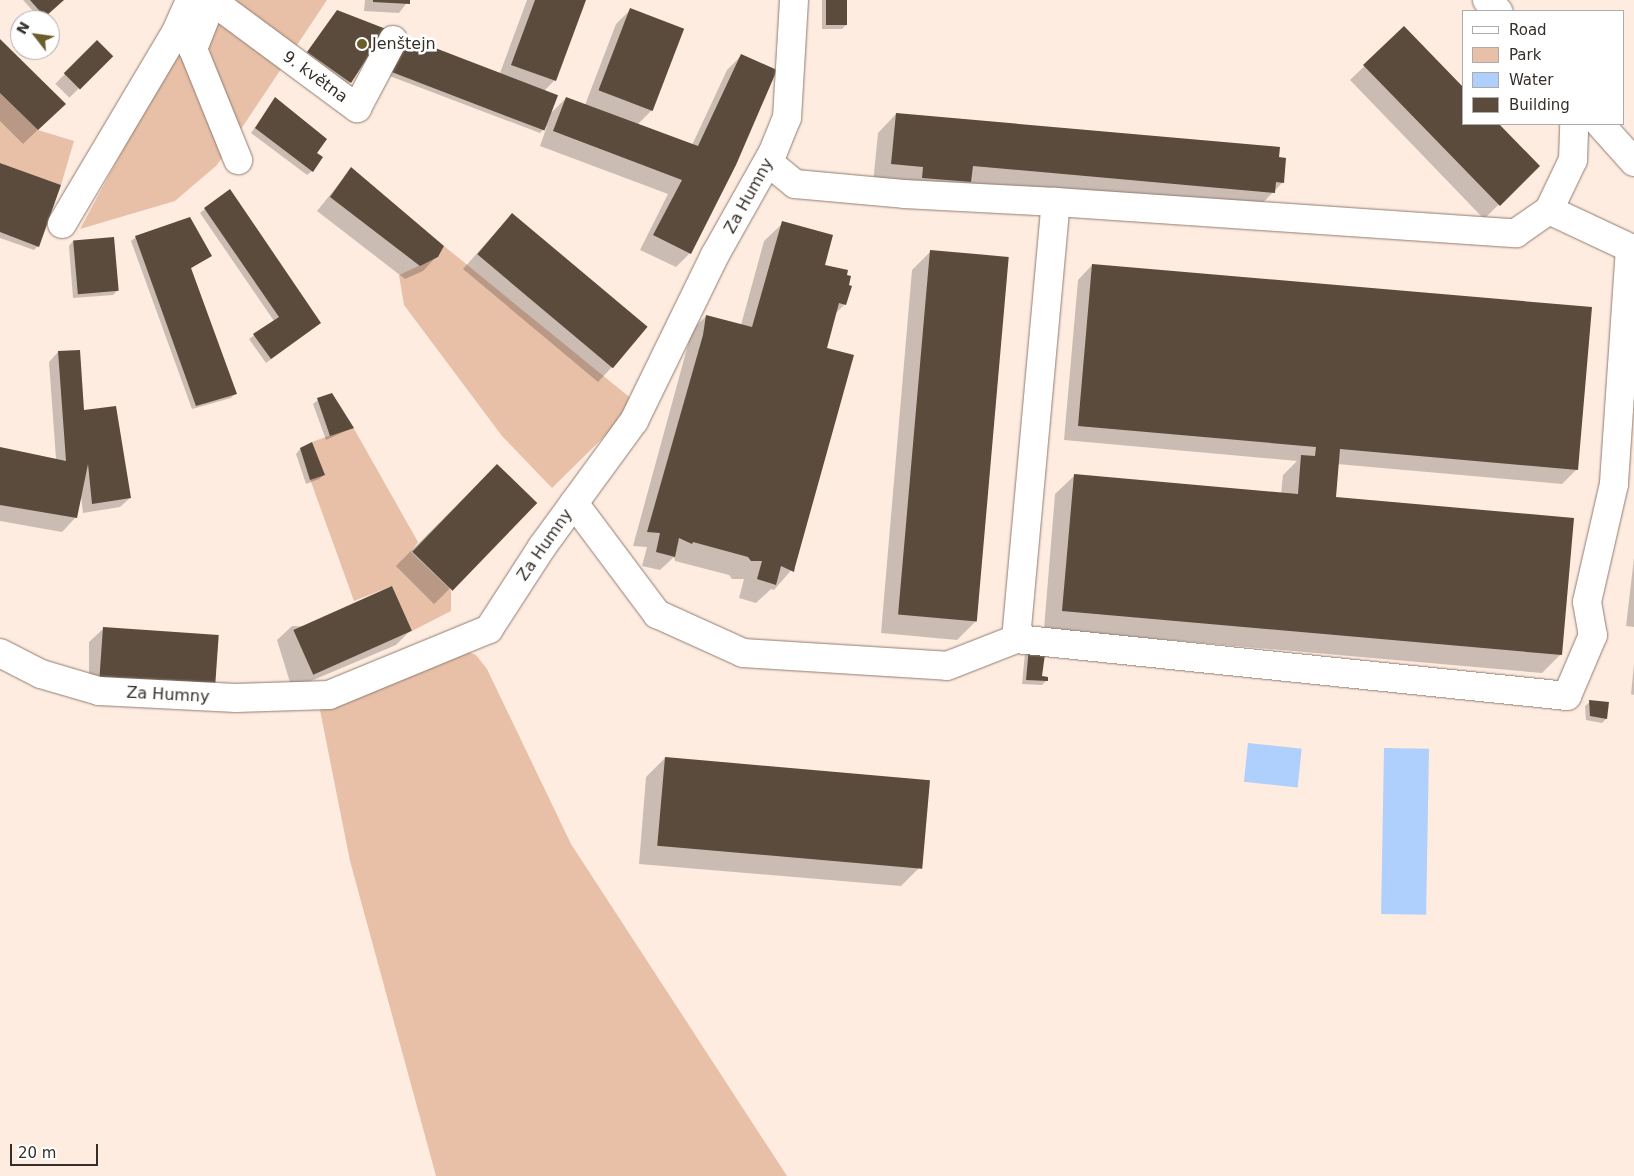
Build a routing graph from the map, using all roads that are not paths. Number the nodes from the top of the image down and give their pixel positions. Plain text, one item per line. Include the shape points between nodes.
1 (204, 0) edge
2 (794, 0) edge
3 (1487, 0) edge
4 (1497, 10) edge
5 (393, 40) dead end
6 (1574, 125) edge
7 (1601, 125) edge
8 (238, 160) dead end
9 (768, 162) junction
10 (1634, 162) edge
11 (1056, 202) junction
12 (1549, 210) junction
13 (62, 224) dead end
14 (574, 503) junction
15 (1016, 640) junction
16 (0, 653) edge

1 - 5 street, 9. května via 357,108
1 - 8 street via 193,50
1 - 13 street via 176,32
2 - 9 street, Za Humny via 787,118
3 - 4 street
6 - 12 street via 1572,160
7 - 10 street
9 - 11 street via 795,184
9 - 14 street, Za Humny via 715,255 634,421
11 - 12 street via 1516,232
11 - 15 street
12 - 15 street via 1630,248 1614,484 1587,602 1593,635 1567,696
14 - 15 street via 657,614 743,653 947,666
14 - 16 street, Za Humny via 490,628 330,695 236,698 99,691 41,674

